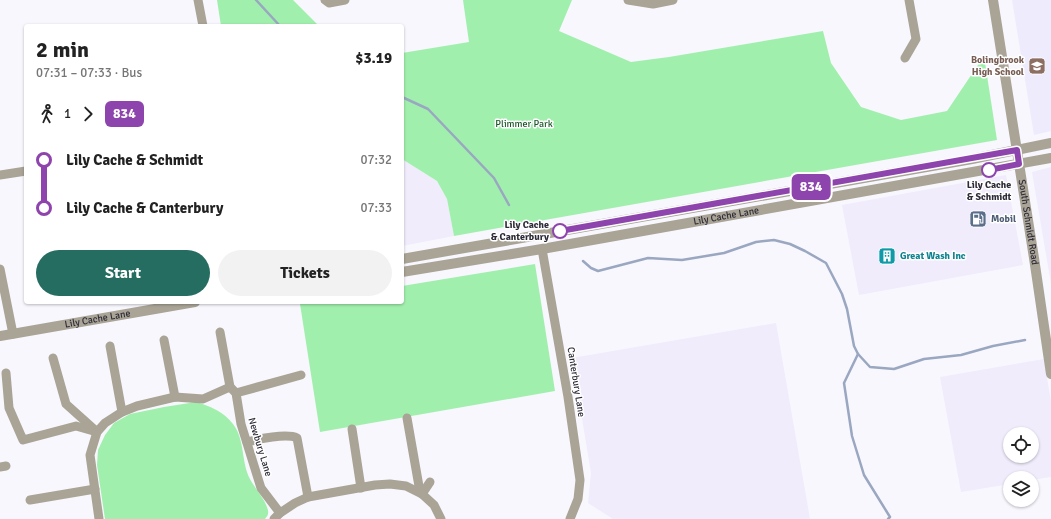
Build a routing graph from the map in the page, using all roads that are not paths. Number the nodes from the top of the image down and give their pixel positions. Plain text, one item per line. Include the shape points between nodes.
1 (198, 0) edge
2 (325, 0) edge
3 (345, 0) edge
4 (628, 0) edge
5 (673, 0) edge
6 (909, 0) edge
7 (993, 0) edge
8 (203, 24) edge
9 (905, 58) dead end
10 (1051, 143) edge
11 (1017, 150) junction
12 (1051, 158) edge
13 (1019, 164) junction
14 (24, 171) edge
15 (0, 175) edge
16 (540, 235) junction
17 (542, 248) junction
18 (404, 259) edge
19 (0, 269) edge
20 (404, 272) edge
21 (184, 304) edge
22 (220, 332) dead end
23 (13, 334) junction
24 (0, 336) edge
25 (164, 340) dead end
26 (110, 346) dead end
27 (53, 358) dead end
28 (6, 373) dead end
29 (1051, 374) edge
30 (301, 375) dead end
31 (233, 390) junction
32 (175, 398) junction
33 (122, 412) junction
34 (407, 418) dead end
35 (352, 429) dead end
36 (98, 432) junction
37 (247, 442) junction
38 (430, 482) dead end
39 (361, 488) junction
40 (95, 489) junction
41 (421, 493) junction
42 (308, 498) junction
43 (30, 500) dead end
44 (277, 516) edge
45 (99, 519) edge
46 (441, 519) edge
47 (570, 519) edge

1 - 8 street
2 - 3 street via 329,3
4 - 5 street via 653,4
6 - 9 street via 916,39
7 - 11 street, South Schmidt Road
10 - 11 street, Lily Cache Lane
11 - 13 street, South Schmidt Road
11 - 16 street, Lily Cache Lane
12 - 13 street, Lily Cache Lane
13 - 17 street, Lily Cache Lane
13 - 29 street, South Schmidt Road
14 - 15 street
16 - 17 street
16 - 18 street, Lily Cache Lane
17 - 20 street, Lily Cache Lane
17 - 47 street, Canterbury Lane via 580,480 578,499
19 - 23 street
21 - 23 street, Lily Cache Lane
22 - 31 street, Newbury Lane
23 - 24 street, Lily Cache Lane
25 - 32 street
26 - 33 street
27 - 36 street via 66,404
28 - 36 street via 9,408 23,440 76,426
30 - 31 street
31 - 32 street via 203,399
31 - 37 street, Newbury Lane
32 - 33 street via 136,406
33 - 36 street via 105,423
34 - 41 street
35 - 39 street
36 - 40 street via 90,455
37 - 42 street via 270,437 297,438
37 - 44 street, Newbury Lane via 261,488
38 - 41 street
39 - 41 street, Newbury Lane via 390,484 406,486
39 - 42 street, Newbury Lane
40 - 43 street
40 - 45 street
41 - 46 street, Newbury Lane via 434,505
42 - 44 street, Newbury Lane via 295,503

